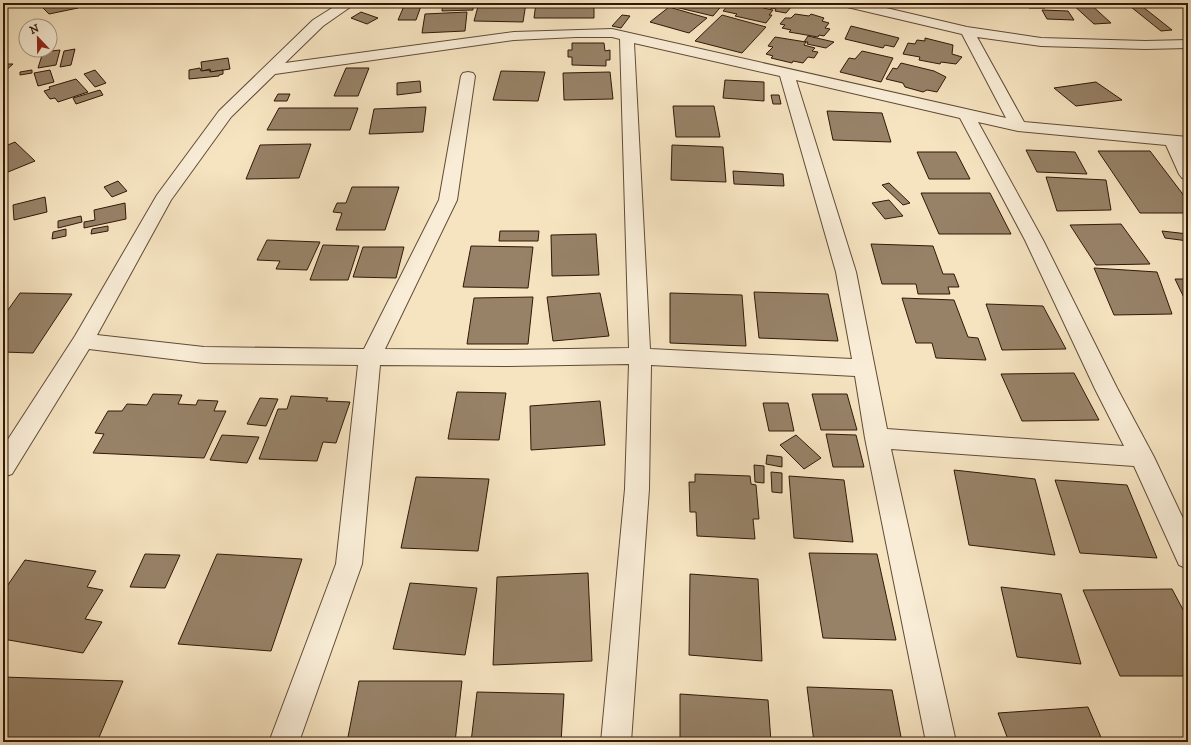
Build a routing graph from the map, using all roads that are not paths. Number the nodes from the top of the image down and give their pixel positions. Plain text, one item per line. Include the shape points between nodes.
1 (349, 3) edge
2 (848, 3) edge
3 (966, 31) junction
4 (627, 37) junction
5 (1188, 44) edge
6 (268, 70) junction
7 (787, 74) junction
8 (468, 76) dead end
9 (968, 116) junction
10 (1018, 126) junction
11 (1180, 142) edge
12 (1188, 174) edge
13 (83, 341) junction
14 (640, 356) junction
15 (370, 358) junction
16 (866, 368) junction
17 (877, 438) junction
18 (1142, 457) junction
19 (3, 467) edge
20 (1188, 556) edge
21 (284, 742) edge
22 (616, 742) edge
23 (941, 742) edge

1 - 6 street via 318,23
2 - 3 street
3 - 5 street via 1041,42
3 - 10 street
4 - 6 street via 612,33 514,36
4 - 7 street
4 - 14 street
6 - 13 street via 225,114 163,199
7 - 9 street
7 - 16 street via 846,272
8 - 15 street via 448,200
9 - 10 street
9 - 18 street via 1034,240
10 - 11 street
11 - 12 street
13 - 15 street via 204,355
13 - 19 street
14 - 15 street
14 - 16 street
14 - 22 street via 637,490
15 - 21 street via 348,564
16 - 17 street
17 - 18 street
17 - 23 street
18 - 20 street

